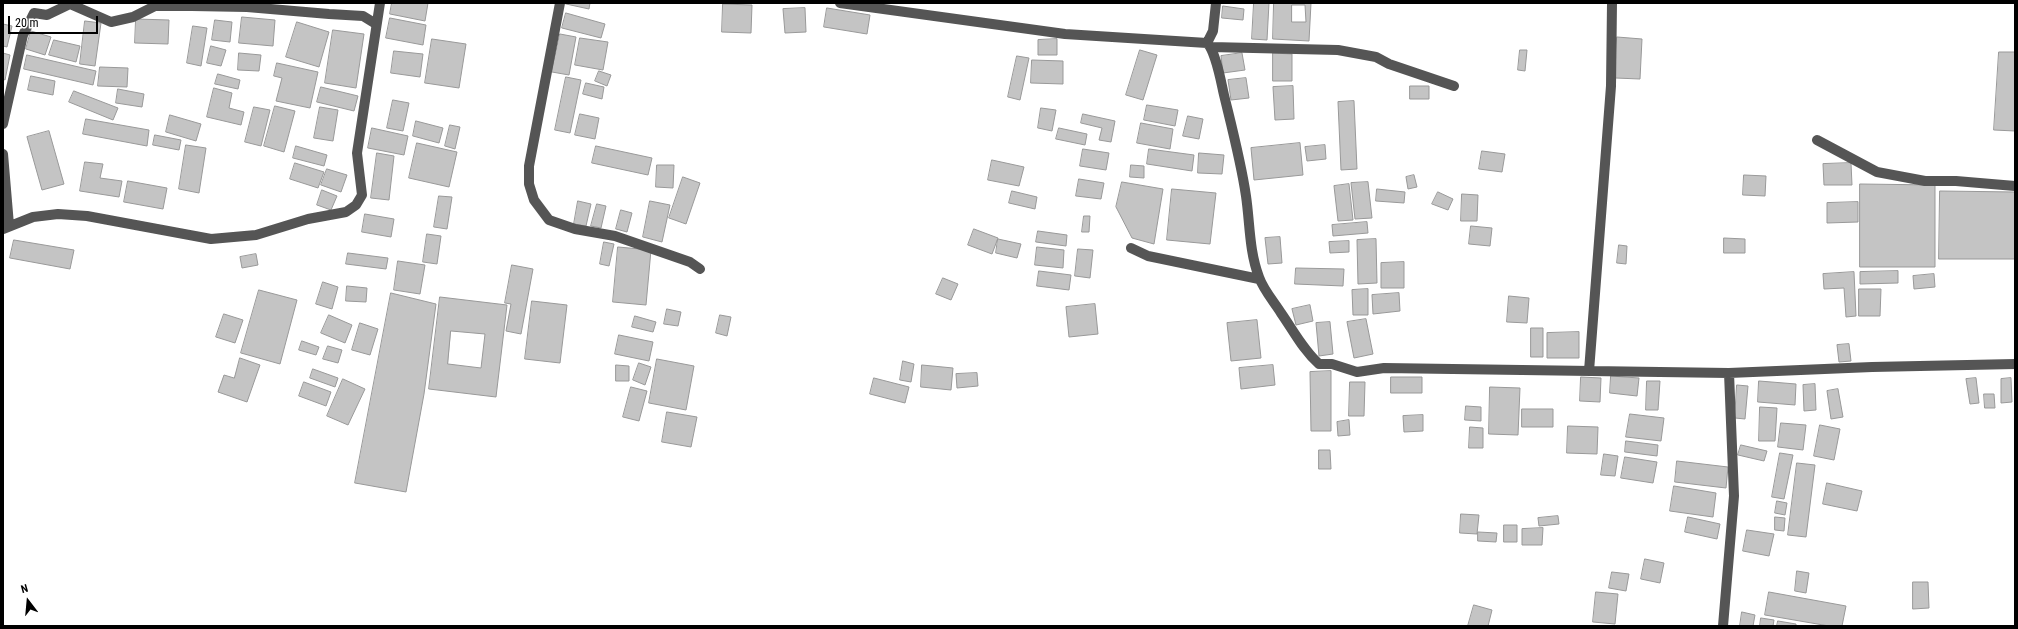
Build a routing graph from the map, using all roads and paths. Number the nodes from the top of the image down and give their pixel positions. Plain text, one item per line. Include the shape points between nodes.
1 (71, 3) edge
2 (380, 3) edge
3 (560, 3) edge
4 (840, 3) edge
5 (1216, 3) edge
6 (1612, 3) edge
7 (376, 24) junction
8 (1209, 45) junction
9 (1454, 86) dead end
10 (3, 124) edge
11 (1817, 140) dead end
12 (3, 154) edge
13 (2015, 186) edge
14 (6, 227) edge
15 (1132, 248) dead end
16 (700, 269) dead end
17 (1259, 279) junction
18 (2015, 364) edge
19 (1589, 371) junction
20 (1729, 373) junction
21 (1723, 626) edge

1 - 7 street via 111,22 133,17 155,6 247,6 362,16
1 - 10 street via 47,14 34,13 23,35
2 - 7 street
3 - 16 street via 529,166 529,184 534,200 549,220 575,229 615,236 690,262
4 - 8 street via 1065,34
5 - 8 street
6 - 19 street via 1611,86
7 - 14 street via 357,153 362,195 356,206 346,212 308,219 256,235 211,239 87,216 58,214 33,217
8 - 9 street via 1338,50 1376,57 1389,64
8 - 17 street via 1243,176 1252,251
11 - 13 street via 1876,172 1925,181
12 - 14 street
15 - 17 street via 1148,256
17 - 19 street via 1301,343 1319,364 1332,364 1357,372 1384,368
18 - 20 street
19 - 20 street
20 - 21 street via 1734,496

